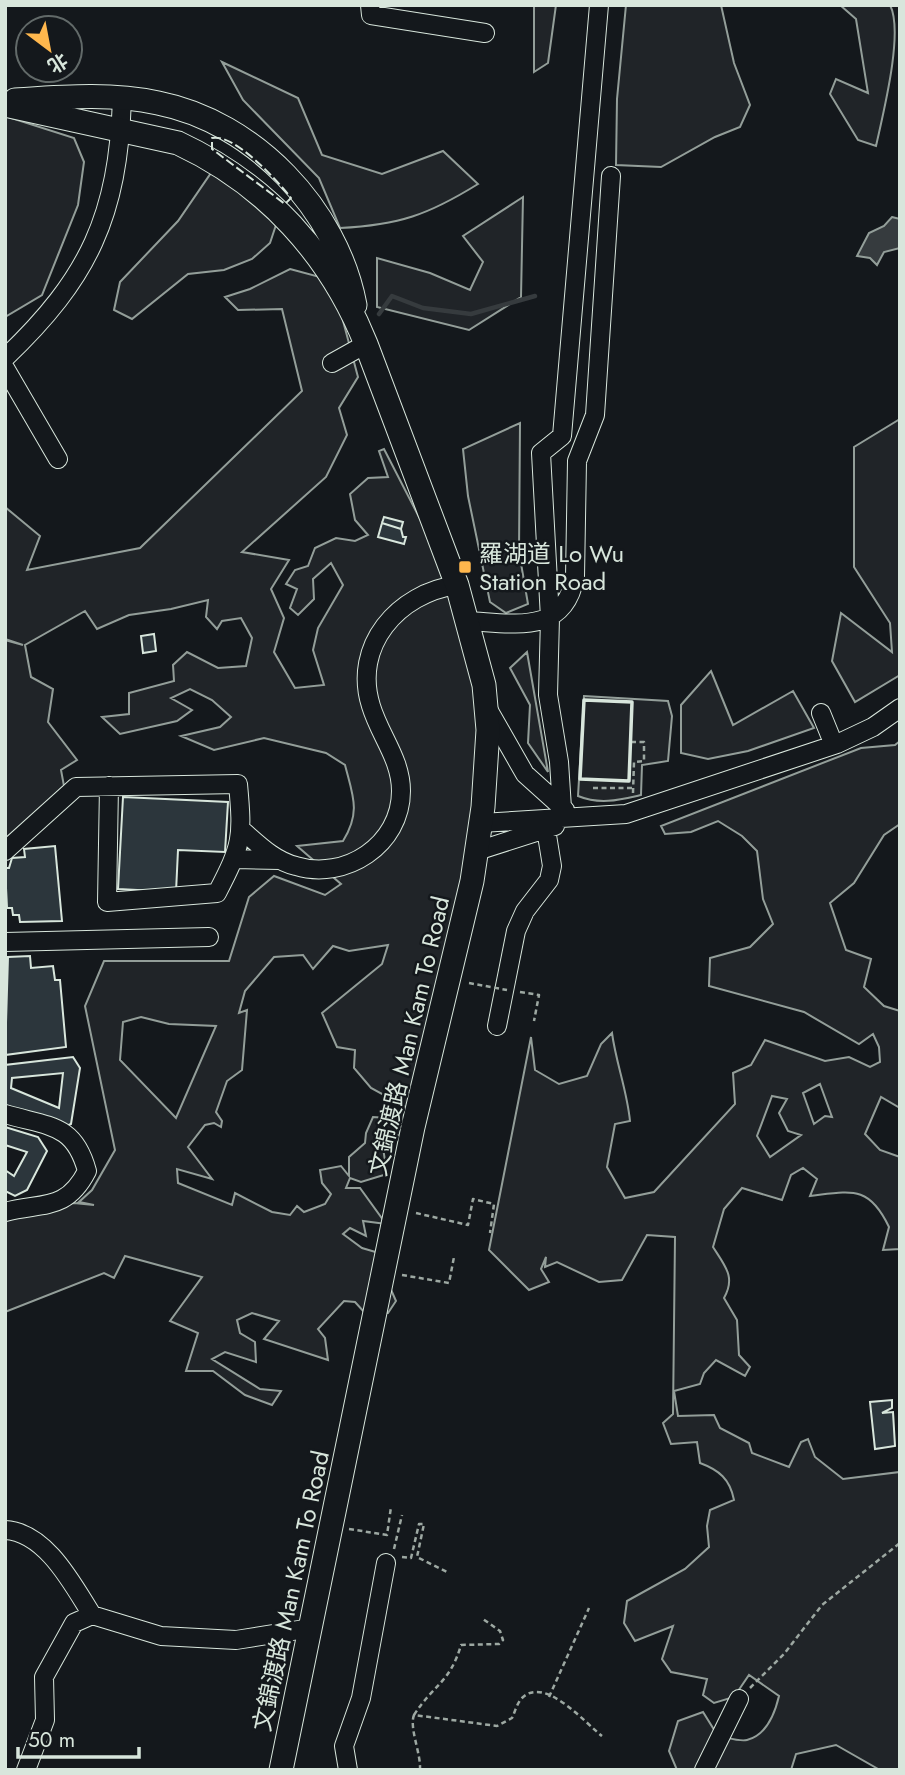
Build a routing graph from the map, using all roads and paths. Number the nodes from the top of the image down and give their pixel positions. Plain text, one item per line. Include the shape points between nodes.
1 (370, 5) edge
2 (599, 5) edge
3 (485, 33) dead end
4 (122, 99) junction
5 (5, 103) edge
6 (121, 129) junction
7 (611, 176) dead end
8 (363, 334) junction
9 (5, 358) edge
10 (332, 363) dead end
11 (5, 368) edge
12 (562, 436) junction
13 (584, 440) junction
14 (58, 459) dead end
15 (457, 586) junction
16 (550, 618) junction
17 (467, 621) junction
18 (486, 705) junction
19 (900, 708) edge
20 (821, 713) dead end
21 (631, 742) dead end
22 (834, 745) junction
23 (109, 786) junction
24 (593, 788) dead end
25 (633, 788) junction
26 (634, 802) dead end
27 (568, 813) junction
28 (481, 823) junction
29 (546, 829) junction
30 (243, 831) junction
31 (477, 850) junction
32 (5, 851) edge
33 (235, 859) junction
34 (279, 860) junction
35 (209, 937) dead end
36 (5, 942) edge
37 (469, 983) dead end
38 (507, 990) dead end
39 (513, 991) dead end
40 (534, 1021) dead end
41 (497, 1026) dead end
42 (5, 1114) edge
43 (5, 1212) edge
44 (414, 1213) dead end
45 (490, 1233) dead end
46 (454, 1257) dead end
47 (403, 1266) dead end
48 (391, 1507) dead end
49 (402, 1515) dead end
50 (345, 1528) dead end
51 (5, 1530) edge
52 (900, 1543) edge
53 (386, 1563) dead end
54 (449, 1573) dead end
55 (589, 1608) dead end
56 (92, 1615) junction
57 (483, 1619) dead end
58 (311, 1628) junction
59 (549, 1697) junction
60 (739, 1699) joint
61 (414, 1715) junction
62 (602, 1736) dead end
63 (26, 1770) edge
64 (281, 1770) edge
65 (348, 1770) edge
66 (420, 1770) edge
67 (704, 1770) edge

1 - 3 street via 371,15
2 - 12 street
4 - 5 main road, 文錦渡路 Man Kam To Road via 89,95
4 - 6 street
4 - 8 main road, 文錦渡路 Man Kam To Road via 181,108 228,130 278,166 309,202 338,253
5 - 6 main road, 文錦渡路 Man Kam To Road
6 - 8 main road, 文錦渡路 Man Kam To Road via 201,153 256,190 305,237
6 - 9 street via 111,194 87,261 61,300
7 - 13 street via 595,415
8 - 10 street
8 - 15 main road, 文錦渡路 Man Kam To Road
11 - 14 street
12 - 13 street
12 - 16 street via 541,453
13 - 16 street via 578,461 575,577 565,605
15 - 17 main road, 文錦渡路 Man Kam To Road
15 - 34 street via 440,588 401,609 377,635 369,655 368,695 401,782 397,814 387,835 360,859 335,869 311,869
16 - 17 street via 520,623
16 - 27 street via 548,695
17 - 18 main road, 文錦渡路 Man Kam To Road
18 - 27 street via 525,775
18 - 28 main road, 文錦渡路 Man Kam To Road
19 - 22 street
20 - 22 street
21 - 25 path via 644,742 644,761 634,762
22 - 27 street via 626,814
23 - 30 street via 238,784
23 - 32 street via 76,786
23 - 33 street via 107,902 217,892
24 - 25 path
25 - 26 path
27 - 28 street
27 - 29 street
28 - 31 main road, 文錦渡路 Man Kam To Road
29 - 31 street
29 - 41 street via 552,866 549,880 516,931
30 - 33 street
30 - 34 street
31 - 58 main road, 文錦渡路 Man Kam To Road via 413,1127
33 - 34 street
35 - 36 street
37 - 38 path, bridge
39 - 40 path via 539,995
42 - 43 street via 69,1134 81,1148 87,1171 79,1187 62,1200
44 - 45 path via 468,1225 473,1199 494,1204
46 - 47 path via 449,1283 402,1275
48 - 50 path via 387,1535
49 - 54 path via 392,1556 411,1558 419,1524 424,1524 417,1557
51 - 56 street via 34,1538
52 - 60 path via 822,1605 784,1654
53 - 65 street via 361,1698 344,1746
55 - 59 path
56 - 58 street via 161,1636 210,1639 236,1640
56 - 63 street via 74,1623 44,1677 45,1720
57 - 61 path via 500,1631 503,1640 461,1645 452,1672
58 - 64 main road, 文錦渡路 Man Kam To Road
59 - 61 path via 527,1694 512,1718 497,1726
59 - 62 path via 565,1701
60 - 67 street
61 - 66 path

